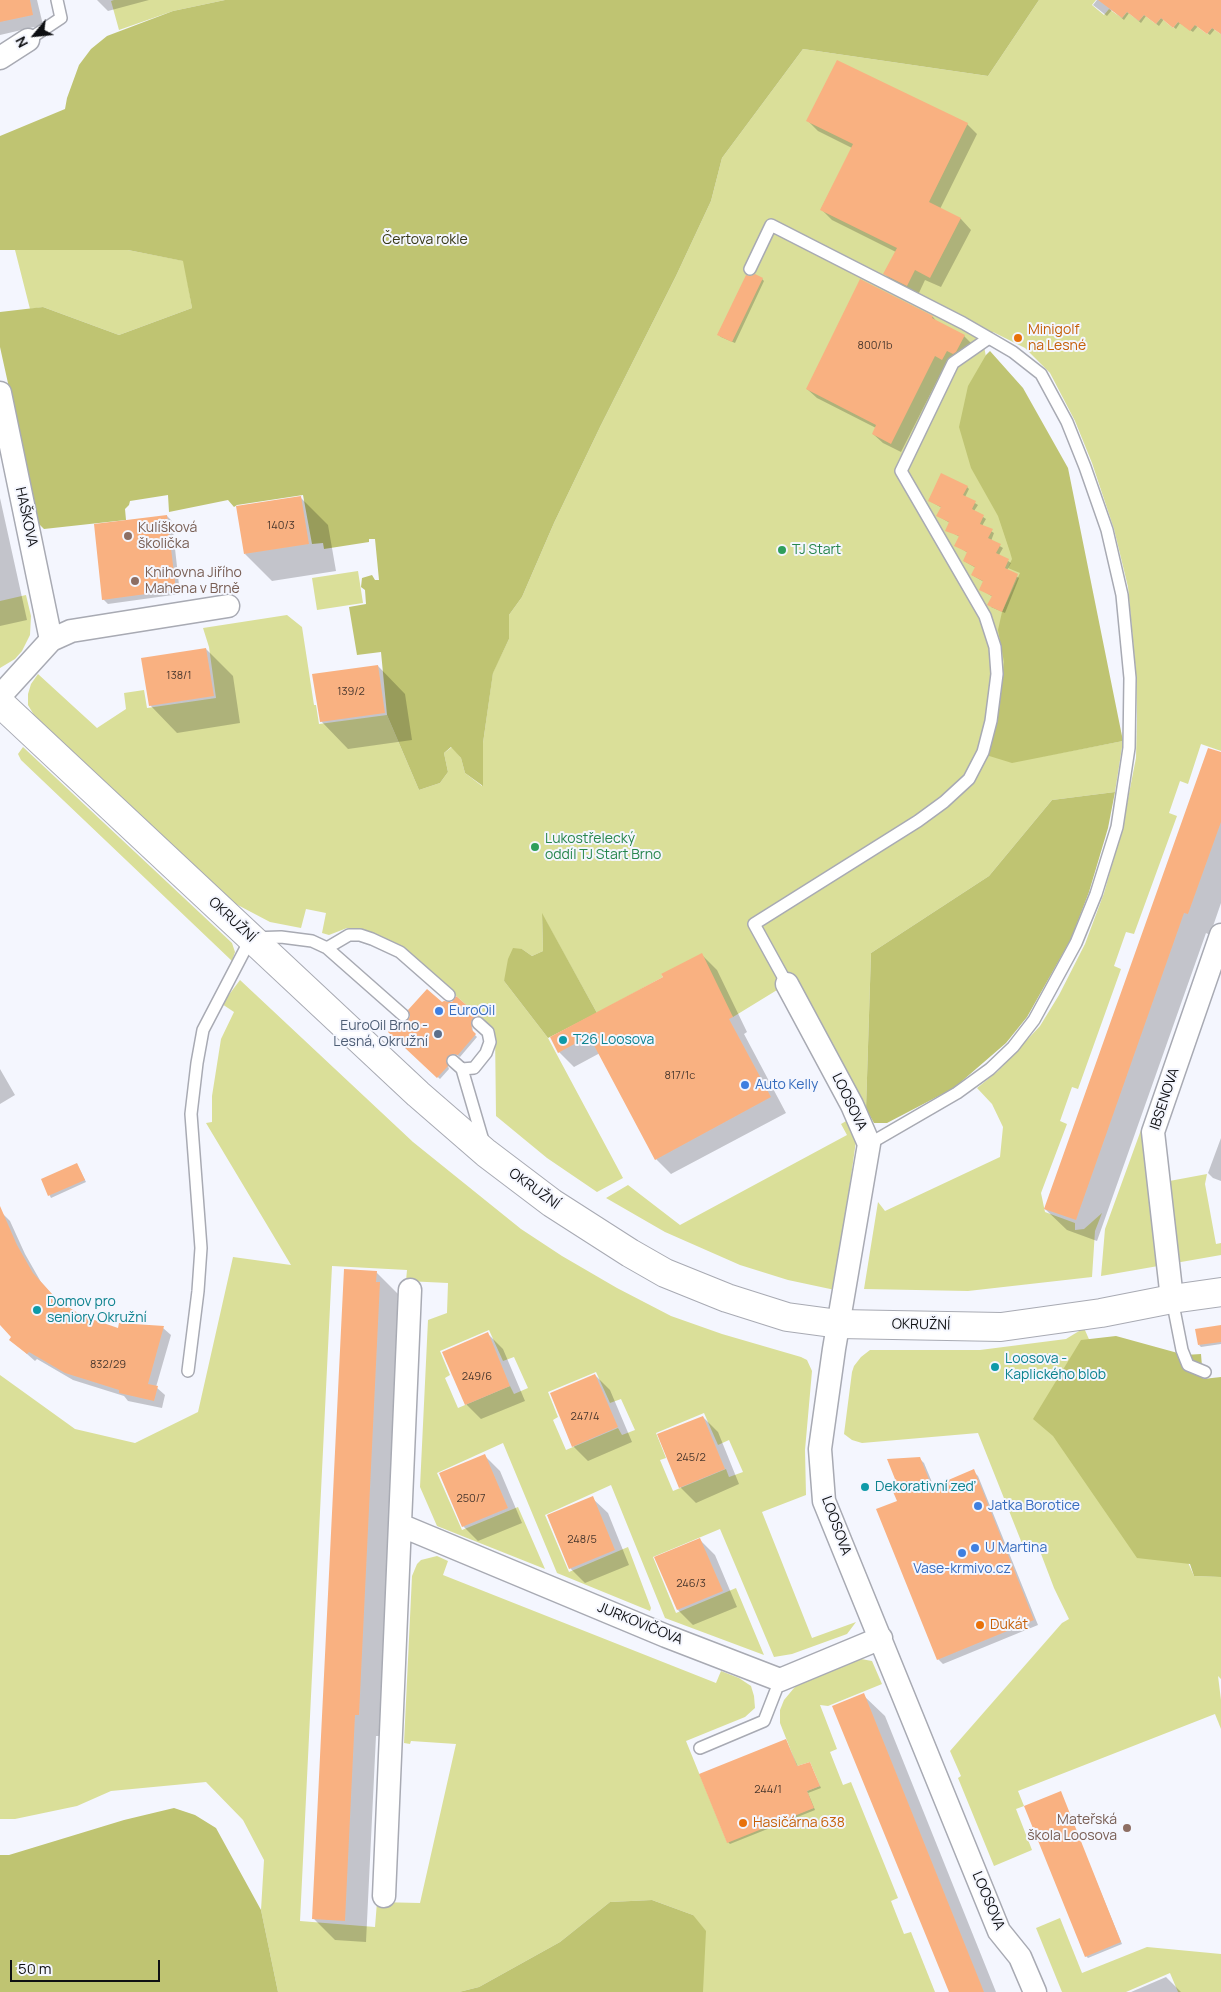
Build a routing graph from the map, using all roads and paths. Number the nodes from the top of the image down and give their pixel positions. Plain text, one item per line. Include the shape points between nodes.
1 (57, 0) edge
2 (28, 40) joint
3 (0, 58) edge
4 (750, 269) dead end
5 (989, 338) junction
6 (0, 393) edge
7 (228, 606) dead end
8 (51, 640) junction
9 (0, 696) edge
10 (0, 703) edge
11 (1221, 936) edge
12 (251, 938) junction
13 (327, 948) junction
14 (787, 984) joint
15 (449, 995) dead end
16 (403, 1015) dead end
17 (478, 1023) dead end
18 (453, 1061) dead end
19 (462, 1069) junction
20 (869, 1144) junction
21 (486, 1153) junction
22 (410, 1290) dead end
23 (1221, 1292) edge
24 (1172, 1299) junction
25 (839, 1324) junction
26 (188, 1372) dead end
27 (1205, 1372) dead end
28 (400, 1525) junction
29 (880, 1638) junction
30 (780, 1680) junction
31 (700, 1748) dead end
32 (384, 1896) dead end
33 (1035, 1992) edge

1 - 2 lane via 61,18
2 - 3 street
4 - 5 lane via 771,225
5 - 14 lane via 953,363 901,471 985,616 995,647 997,674 983,752 969,779 944,802 754,924
5 - 20 lane via 1041,374 1067,422 1107,530 1122,595 1130,678 1129,748 1117,827 1096,894 1076,943 1034,1020 990,1069 957,1093
6 - 8 street, HAŠKOVA
7 - 8 street via 70,631
8 - 9 street
10 - 12 street, OKRUŽNÍ
11 - 24 street, IBSENOVA via 1153,1132
12 - 13 lane via 312,941
12 - 21 street, OKRUŽNÍ
12 - 26 lane via 203,1030 197,1063 191,1114 201,1248
13 - 15 lane via 349,935 372,939 400,952
13 - 16 lane
14 - 20 street, LOOSOVA via 852,1105
17 - 19 lane via 488,1032 490,1042 486,1054 474,1068
18 - 19 lane
19 - 21 lane
20 - 25 street, LOOSOVA
21 - 25 street, OKRUŽNÍ via 552,1203 665,1273 787,1317
22 - 28 street
23 - 24 street, OKRUŽNÍ
24 - 25 street, OKRUŽNÍ via 1001,1327
24 - 27 lane via 1188,1365
25 - 29 street, LOOSOVA via 820,1449 824,1501
28 - 30 street, JURKOVIČOVA
28 - 32 street
29 - 30 street
29 - 33 street, LOOSOVA via 999,1931 1020,1957
30 - 31 lane via 764,1721

